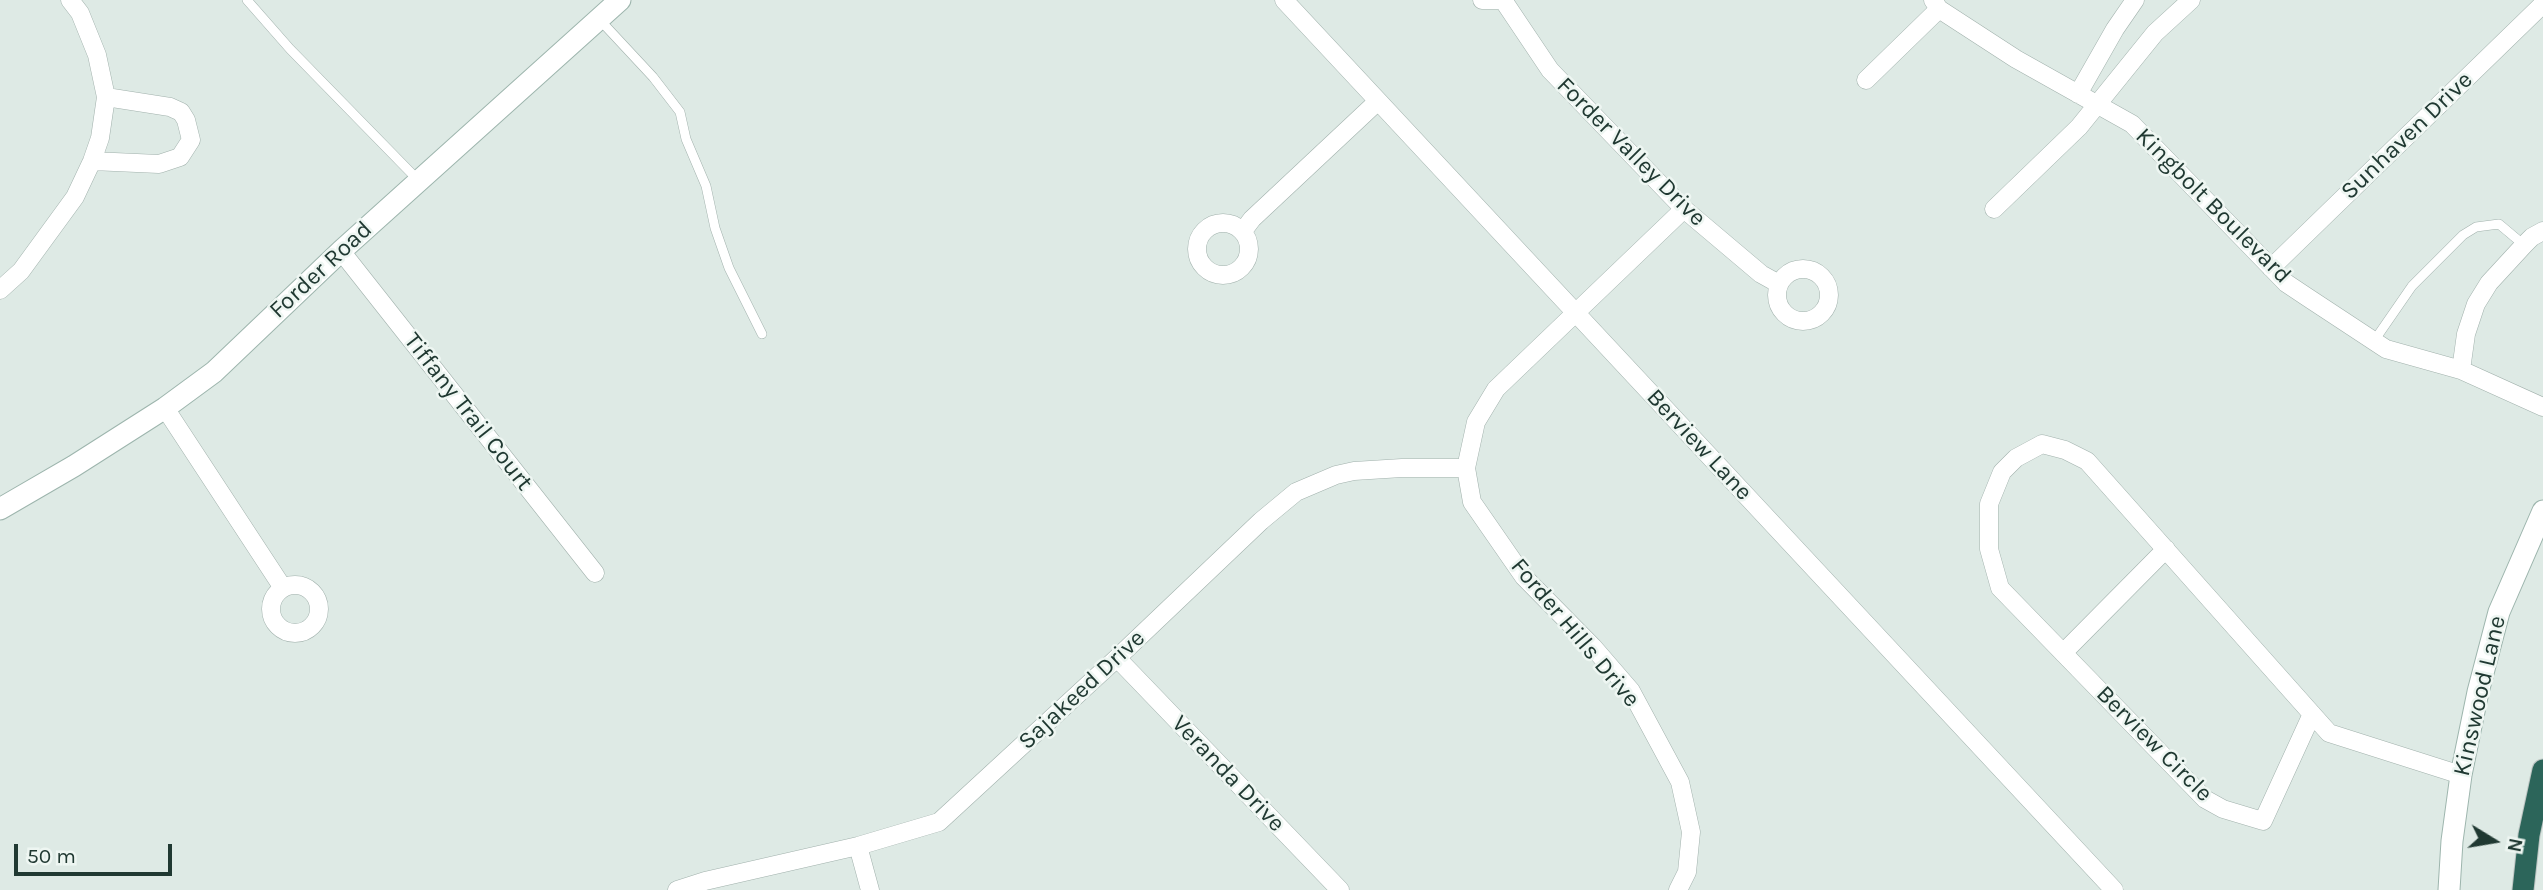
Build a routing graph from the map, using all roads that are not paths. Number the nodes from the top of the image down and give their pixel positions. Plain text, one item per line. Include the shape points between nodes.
1 (69, 0) edge
2 (247, 0) edge
3 (620, 0) edge
4 (1284, 0) edge
5 (1482, 0) edge
6 (1497, 0) edge
7 (1503, 0) edge
8 (2135, 0) edge
9 (2191, 0) edge
10 (2543, 4) edge
11 (1936, 5) edge
12 (599, 19) junction
13 (1866, 80) dead end
14 (2078, 94) junction
15 (106, 97) junction
16 (1378, 101) junction
17 (2098, 105) junction
18 (92, 161) junction
19 (420, 181) junction
20 (1684, 209) junction
21 (1994, 209) dead end
22 (1243, 231) dead end
23 (2543, 231) edge
24 (2524, 245) junction
25 (341, 251) junction
26 (2271, 268) junction
27 (1779, 284) dead end
28 (0, 290) edge
29 (1576, 312) junction
30 (762, 334) dead end
31 (2374, 341) junction
32 (2461, 370) junction
33 (2543, 407) edge
34 (165, 408) junction
35 (1466, 468) junction
36 (0, 509) edge
37 (2543, 511) edge
38 (2166, 549) junction
39 (595, 573) dead end
40 (283, 588) dead end
41 (2063, 653) junction
42 (1117, 659) junction
43 (2312, 714) junction
44 (2543, 770) edge
45 (2461, 775) junction
46 (858, 846) junction
47 (677, 890) edge
48 (870, 890) edge
49 (1340, 890) edge
50 (1678, 890) edge
51 (2114, 890) edge
52 (2449, 890) edge
53 (2523, 890) edge

1 - 15 street via 90,33
2 - 19 lane
3 - 12 main road, Forder Road
4 - 16 street, Berview Lane
5 - 6 street
7 - 20 street, Forder Valley Drive via 1550,70
8 - 14 street
9 - 17 street via 2155,33
10 - 26 street, Sunhaven Drive
11 - 13 street
11 - 14 street, Kingbolt Boulevard
12 - 19 main road, Forder Road
12 - 30 lane via 680,112 729,268
14 - 17 street, Kingbolt Boulevard
15 - 18 street
15 - 18 street via 181,112 191,140 180,158 159,164
16 - 22 street
16 - 29 street, Berview Lane
17 - 21 street
17 - 26 street, Kingbolt Boulevard via 2132,124
18 - 28 street via 49,235
19 - 25 main road, Forder Road
20 - 27 street, Forder Valley Drive
20 - 29 street, Forder Hills Drive
23 - 24 street
24 - 31 lane via 2500,224 2476,227 2462,235 2412,286
24 - 32 street via 2476,304
25 - 34 main road, Forder Road via 214,372
25 - 39 street, Tiffany Trail Court
26 - 31 street, Kingbolt Boulevard via 2286,283
29 - 35 street, Forder Hills Drive via 1496,390 1476,422
29 - 51 street, Berview Lane
31 - 32 street, Kingbolt Boulevard via 2386,349
32 - 33 street, Kingbolt Boulevard
34 - 36 main road, Forder Road
34 - 40 street
35 - 42 street, Sajakeed Drive via 1354,471 1296,492
35 - 50 street, Forder Hills Drive via 1472,502 1524,577 1631,691 1680,782 1691,832 1687,872
37 - 45 main road, Kinswood Lane via 2499,612
38 - 41 street
38 - 41 street, Berview Circle via 2087,461 2042,444 2016,458 2003,472 1989,504 1989,549 2000,588
38 - 43 street, Berview Circle
41 - 43 street, Berview Circle via 2206,799 2263,821
42 - 46 street, Sajakeed Drive via 939,822
42 - 49 street, Veranda Drive
43 - 45 street, Berview Circle via 2329,733
44 - 53 highway
45 - 52 main road, Kinswood Lane
46 - 47 street, Sajakeed Drive
46 - 48 street

